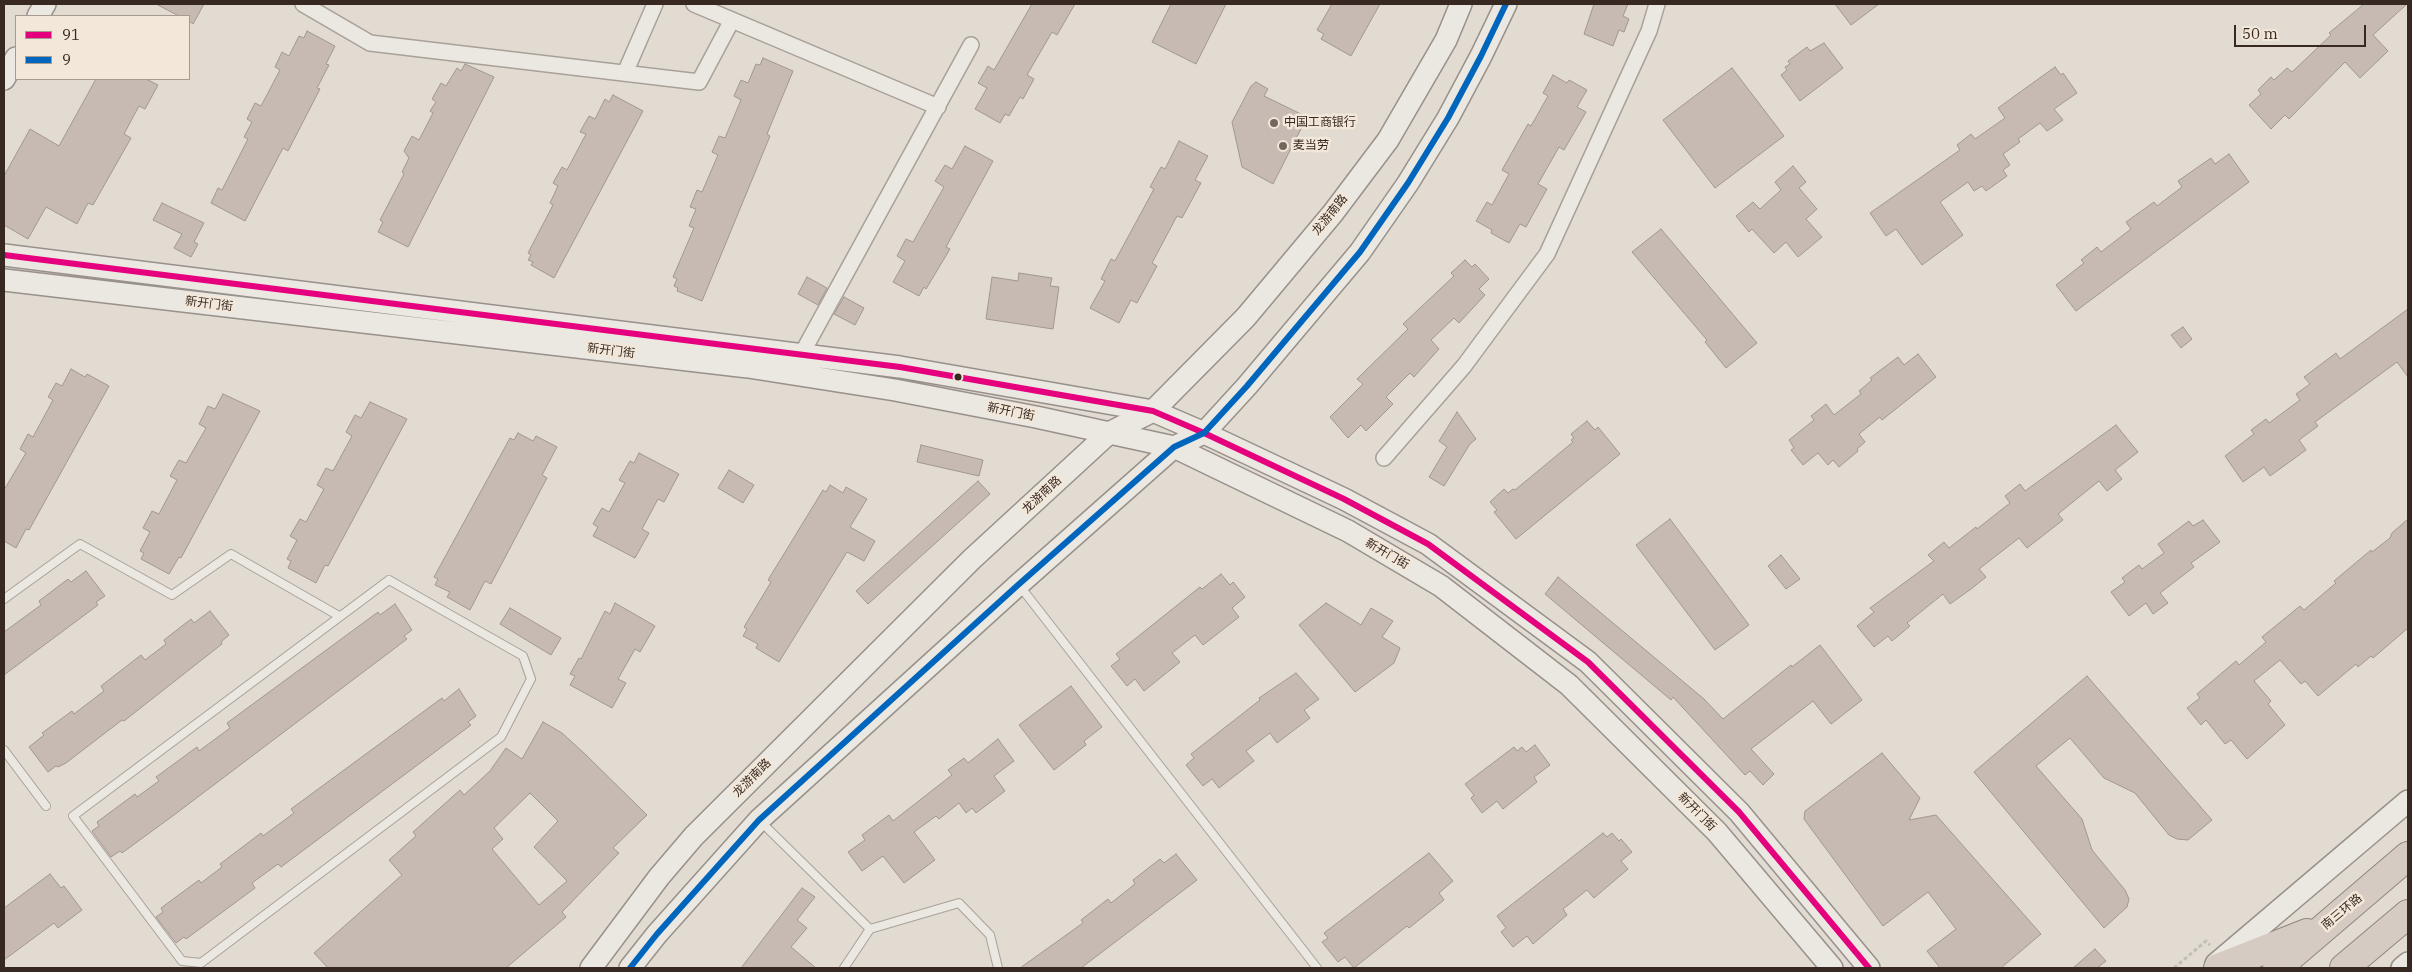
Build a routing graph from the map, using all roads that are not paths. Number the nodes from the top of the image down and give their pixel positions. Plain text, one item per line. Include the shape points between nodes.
1 (45, 4) edge
2 (303, 4) edge
3 (655, 4) edge
4 (694, 4) edge
5 (1461, 4) edge
6 (1506, 4) edge
7 (1657, 4) edge
8 (39, 15) edge
9 (732, 20) junction
10 (971, 45) dead end
11 (15, 60) edge
12 (625, 73) junction
13 (4, 79) edge
14 (938, 107) junction
15 (4, 255) edge
16 (4, 280) edge
17 (800, 356) junction
18 (1153, 411) junction
19 (1204, 432) junction
20 (1109, 433) junction
21 (1174, 447) junction
22 (1384, 458) dead end
23 (1018, 585) junction
24 (4, 599) edge
25 (339, 616) junction
26 (4, 750) edge
27 (2408, 801) edge
28 (46, 806) dead end
29 (759, 820) junction
30 (2408, 856) edge
31 (2408, 914) edge
32 (2327, 925) junction
33 (870, 929) junction
34 (2408, 963) edge
35 (2348, 966) edge
36 (591, 968) edge
37 (630, 968) edge
38 (844, 968) edge
39 (998, 968) edge
40 (1317, 968) edge
41 (1832, 968) edge
42 (1869, 968) edge
43 (2211, 968) edge
44 (2218, 968) edge
45 (2277, 968) edge
46 (2402, 968) edge

1 - 8 street
2 - 12 street via 370,42
3 - 12 street
4 - 9 street
5 - 18 street, 龙游南路 via 1446,40 1393,132 1333,213 1246,317
6 - 19 street via 1448,118 1381,223 1314,309
7 - 22 street via 1649,31 1547,254 1464,366
9 - 12 street via 699,82
9 - 14 street
10 - 14 street
11 - 13 street
14 - 17 street
15 - 17 street, 新开门街
16 - 20 street, 新开门街 via 748,367 895,390
17 - 18 street, 新开门街 via 956,376
18 - 19 street, 新开门街
18 - 20 street, 龙游南路
19 - 21 street
19 - 42 street, 新开门街 via 1428,544 1588,662 1739,812
20 - 21 street, 新开门街
20 - 36 street, 龙游南路 via 972,560 694,836
21 - 23 street
21 - 41 street, 新开门街 via 1348,532 1441,586 1569,685 1717,832
23 - 29 street
23 - 40 lane
24 - 25 lane via 80,544 172,596 231,554
25 - 25 lane via 389,580 523,656 531,679 501,737 201,962 182,961 73,816
26 - 28 lane
27 - 43 street
29 - 33 lane
29 - 37 street
30 - 32 highway, 南三环路
31 - 35 highway
32 - 44 highway
32 - 45 highway, 南三环路
33 - 38 lane
33 - 39 lane via 959,903 990,936
34 - 46 street

